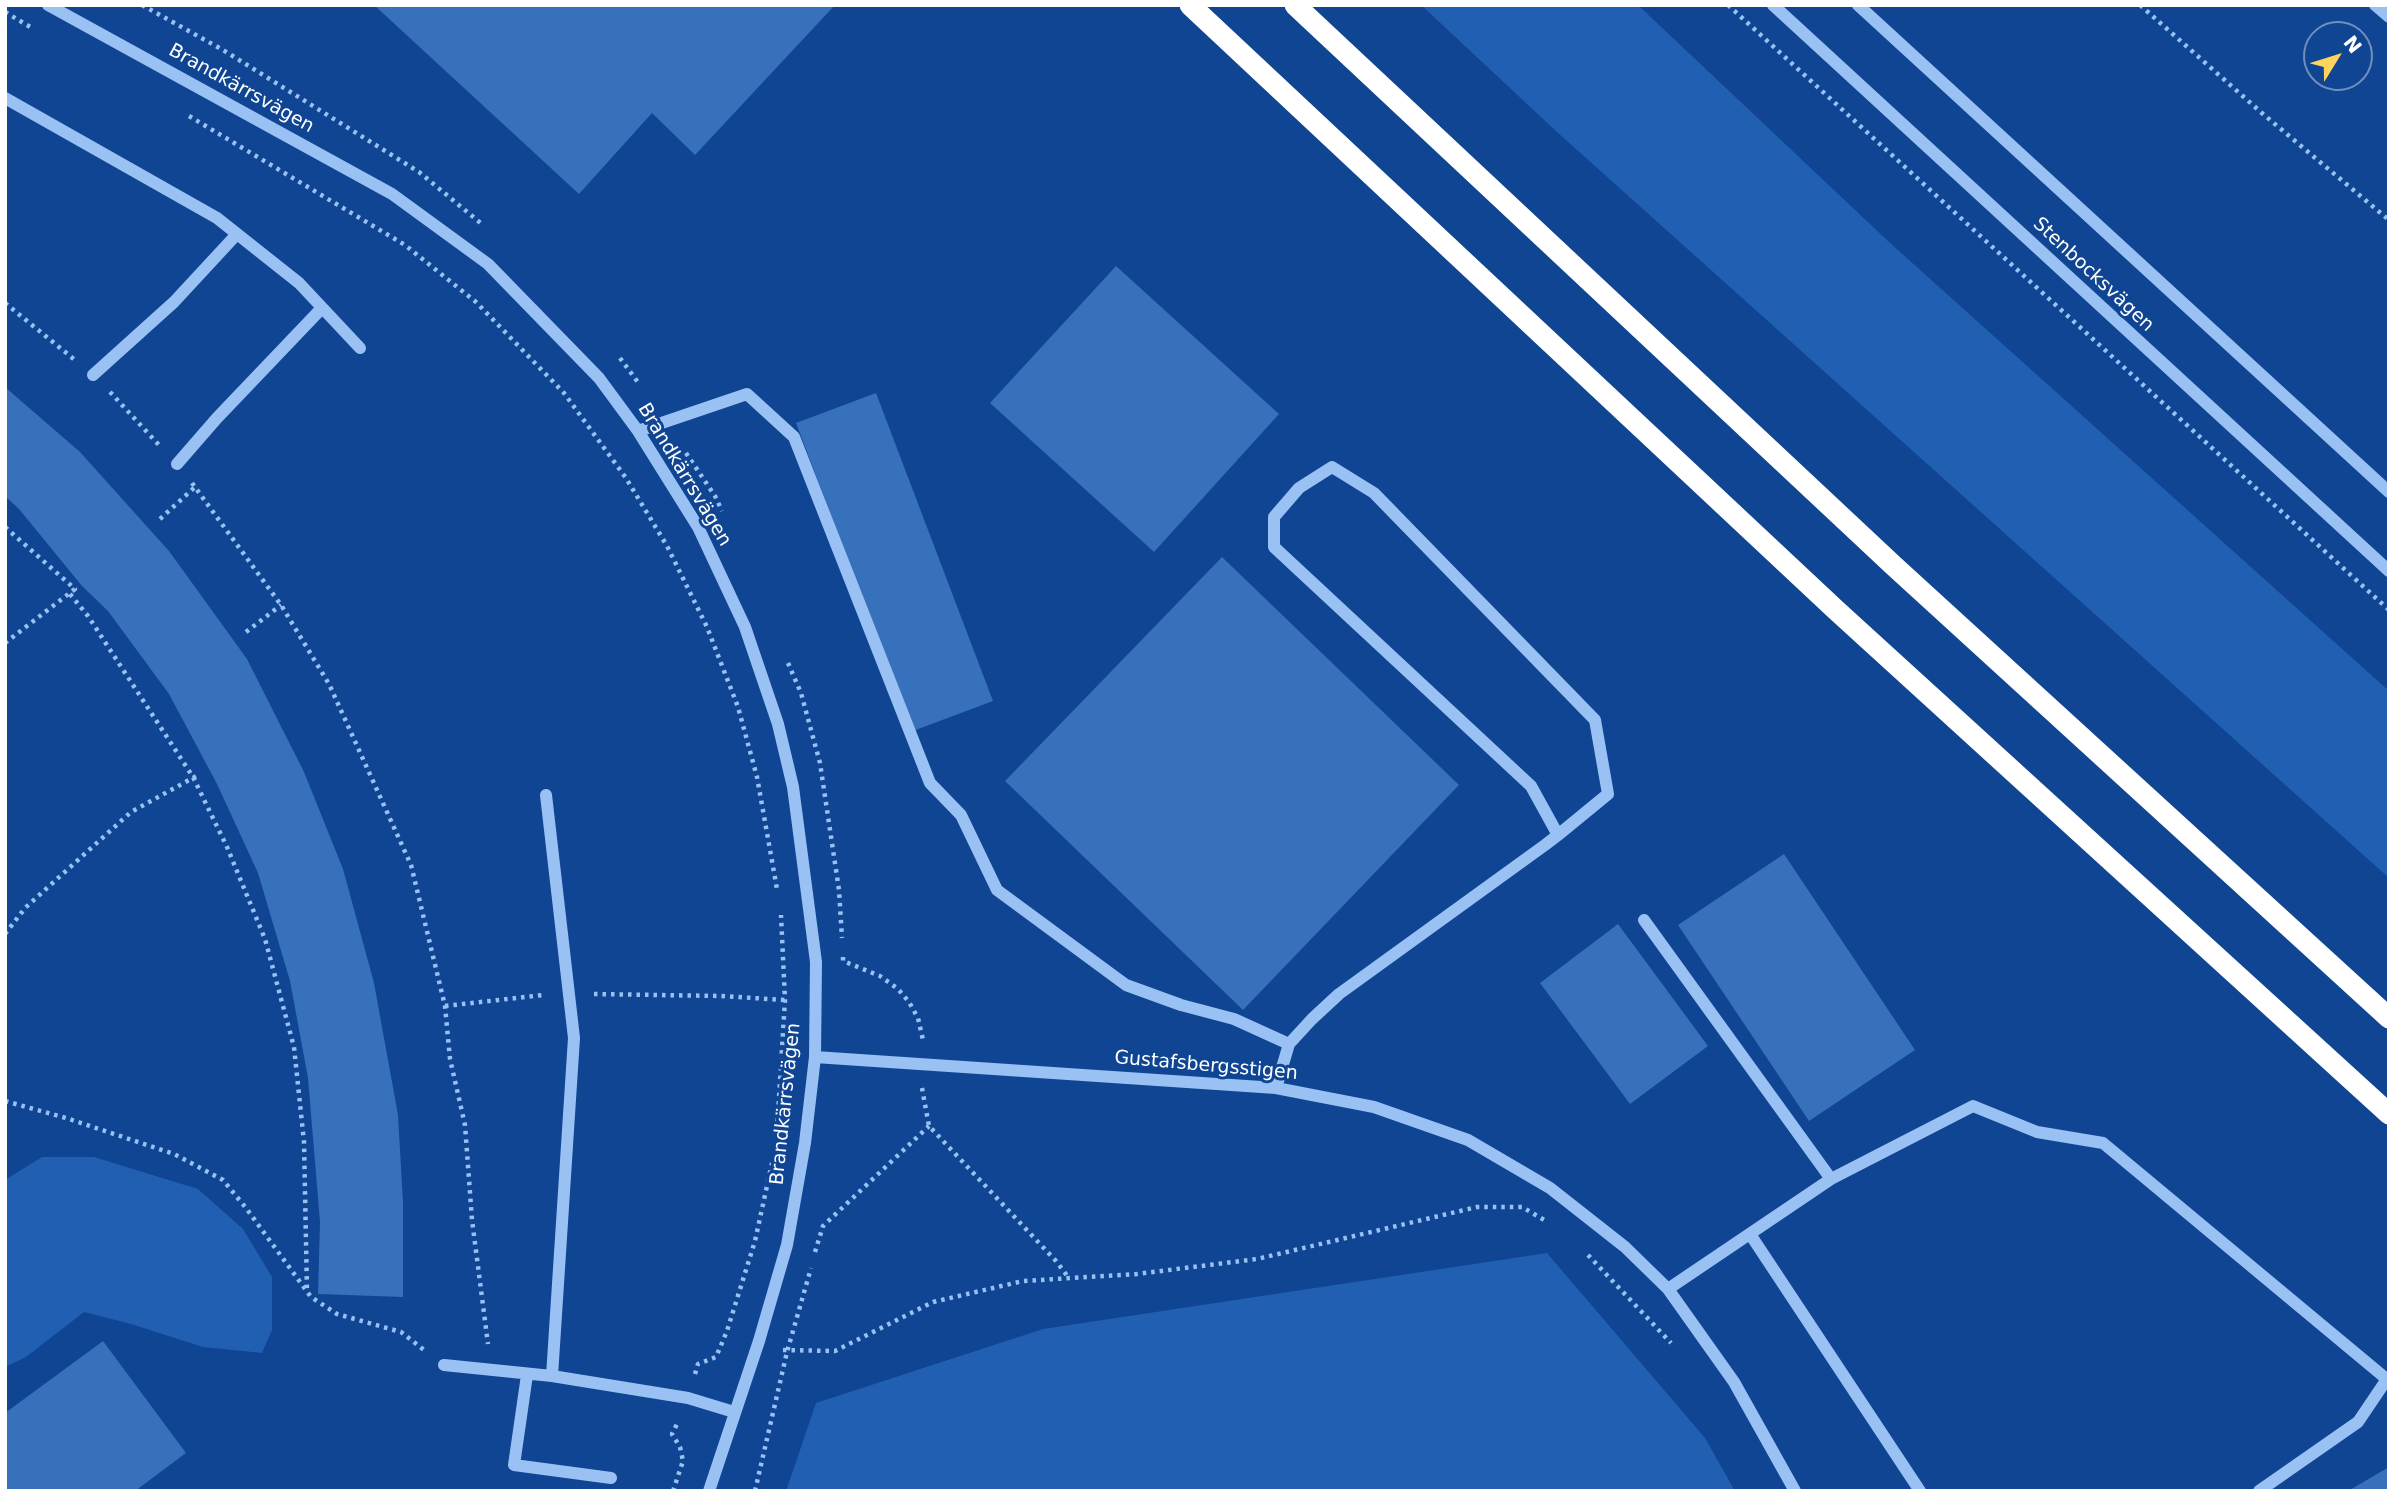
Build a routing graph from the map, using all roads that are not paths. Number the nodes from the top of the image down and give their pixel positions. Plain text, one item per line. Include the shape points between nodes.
1 (48, 5) edge
2 (1189, 5) edge
3 (1295, 5) edge
4 (1773, 5) edge
5 (1858, 5) edge
6 (2375, 5) edge
7 (2389, 17) edge
8 (5, 98) edge
9 (237, 234) junction
10 (322, 308) junction
11 (360, 348) dead end
12 (93, 374) dead end
13 (638, 431) junction
14 (177, 464) road end
15 (2389, 492) edge
16 (2389, 571) edge
17 (546, 795) dead end
18 (1558, 835) junction
19 (1644, 920) dead end
20 (2389, 1018) edge
21 (1289, 1044) junction
22 (815, 1057) junction
23 (1276, 1088) junction
24 (2389, 1114) edge
25 (1831, 1179) junction
26 (1750, 1234) junction
27 (1668, 1289) junction
28 (444, 1365) road end
29 (527, 1375) junction
30 (552, 1376) junction
31 (2388, 1380) edge
32 (734, 1412) junction
33 (611, 1478) dead end
34 (709, 1491) edge
35 (1795, 1491) edge
36 (1920, 1491) edge
37 (2259, 1491) edge

1 - 13 street, Brandkärrsvägen via 403,202 488,264 599,378
2 - 24 highway via 1836,610
3 - 20 highway via 1904,576
4 - 16 street, Stenbocksvägen
5 - 15 street
6 - 7 street
8 - 9 street via 217,218
9 - 10 street via 299,283
9 - 12 street via 174,302
10 - 11 street
10 - 14 street
13 - 21 street via 747,394 794,437 930,783 961,815 997,890 1126,985 1234,1019
13 - 22 street, Brandkärrsvägen via 698,527 745,626 778,724 793,787 816,962
17 - 30 street via 574,1038
18 - 18 street via 1608,794 1595,720 1374,493 1332,467 1299,488 1273,517 1274,547 1531,786
18 - 21 street via 1339,994
19 - 25 street
21 - 23 street
22 - 23 street, Gustafsbergsstigen
22 - 32 street, Brandkärrsvägen via 787,1245
23 - 27 street, Gustafsbergsstigen via 1374,1107 1468,1140 1550,1188 1625,1247
25 - 26 street
25 - 31 street via 1973,1106 2037,1132 2103,1143
26 - 27 street
26 - 36 street
27 - 35 street, Gustafsbergsstigen via 1734,1382
28 - 29 street
29 - 30 street
29 - 33 street via 514,1465
30 - 32 street via 688,1398
31 - 37 street via 2358,1422
32 - 34 street, Brandkärrsvägen

